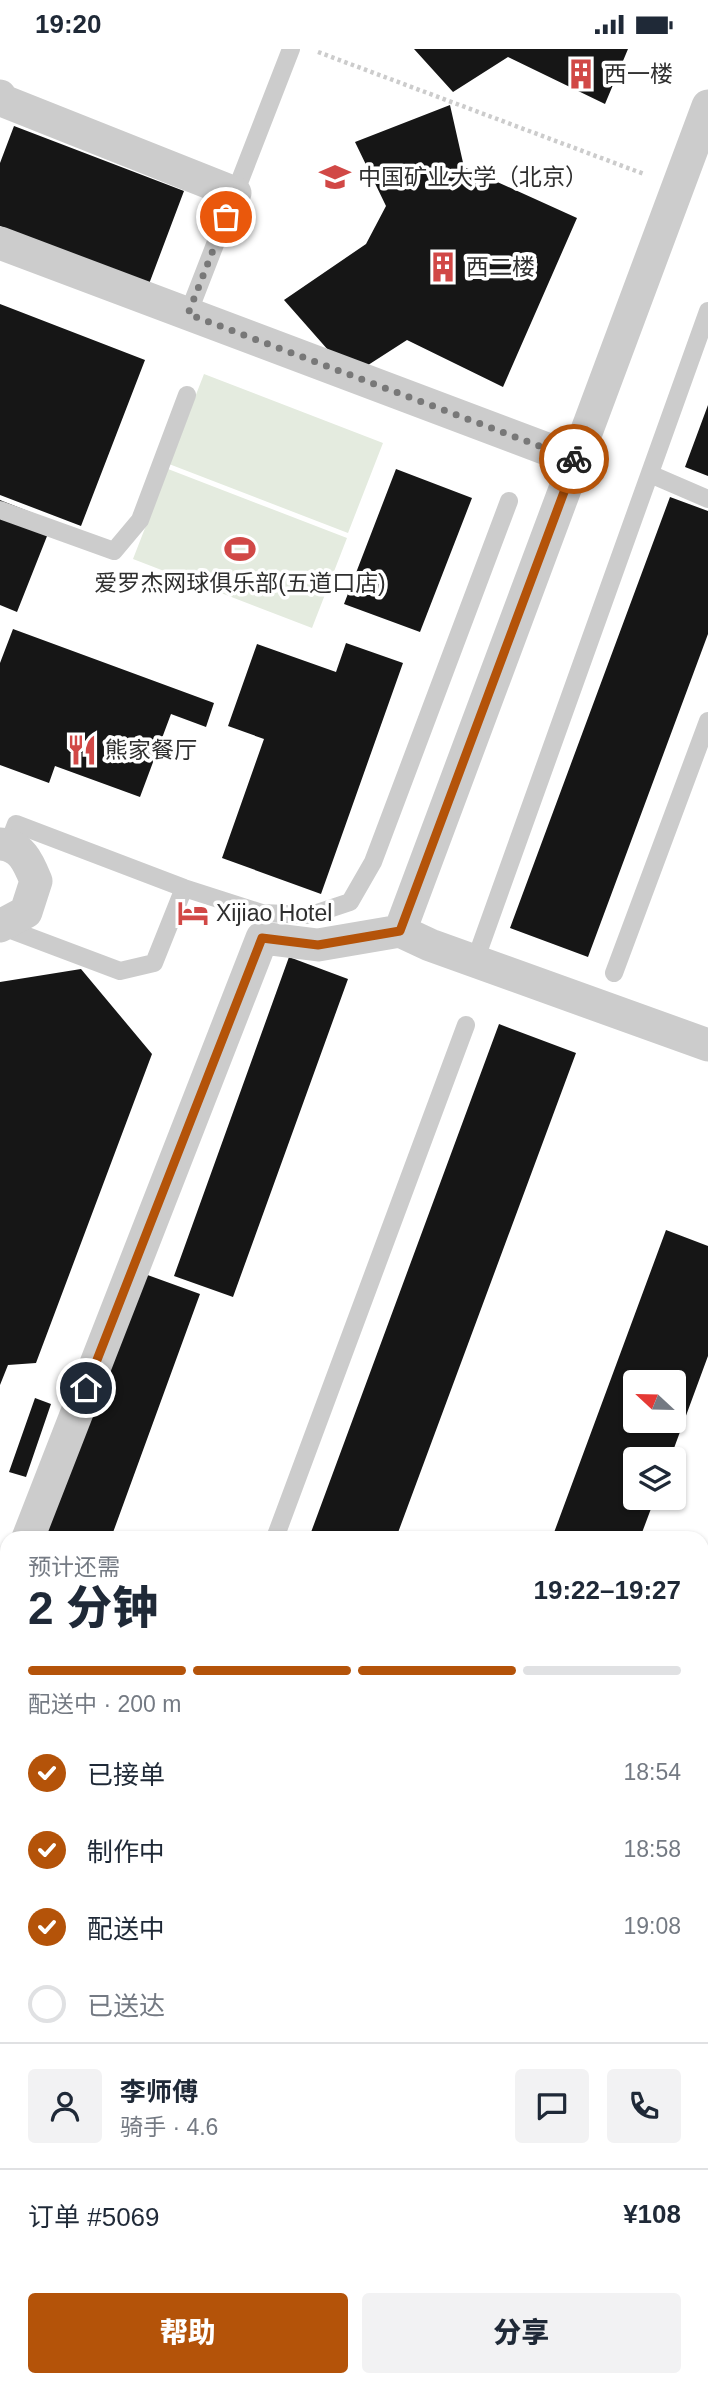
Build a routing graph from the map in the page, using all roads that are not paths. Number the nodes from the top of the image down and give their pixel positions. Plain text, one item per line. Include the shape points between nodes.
1 (291, 49) edge
2 (0, 96) edge
3 (708, 106) edge
4 (235, 193) junction
5 (0, 243) edge
6 (708, 311) edge
7 (188, 314) junction
8 (187, 395) dead end
9 (576, 460) junction
10 (650, 474) junction
11 (708, 499) edge
12 (509, 501) dead end
13 (0, 510) edge
14 (708, 721) edge
15 (6, 833) edge
16 (184, 888) junction
17 (1, 926) edge
18 (400, 931) junction
19 (475, 961) junction
20 (614, 973) dead end
21 (466, 1025) dead end
22 (708, 1045) edge
23 (31, 1531) edge
24 (278, 1531) edge

1 - 4 lane
2 - 4 street
3 - 9 street
4 - 7 lane
5 - 7 street
6 - 10 lane
7 - 9 street
8 - 13 lane via 140,520 114,551
9 - 18 street
10 - 11 lane
10 - 19 lane
12 - 16 lane via 373,862 349,901 311,915 262,913
14 - 20 lane
15 - 16 lane
15 - 17 street via 26,857 36,881 26,912
16 - 17 lane via 154,963 120,971
18 - 19 street
18 - 23 street via 318,945 262,938
19 - 22 street
21 - 24 lane

